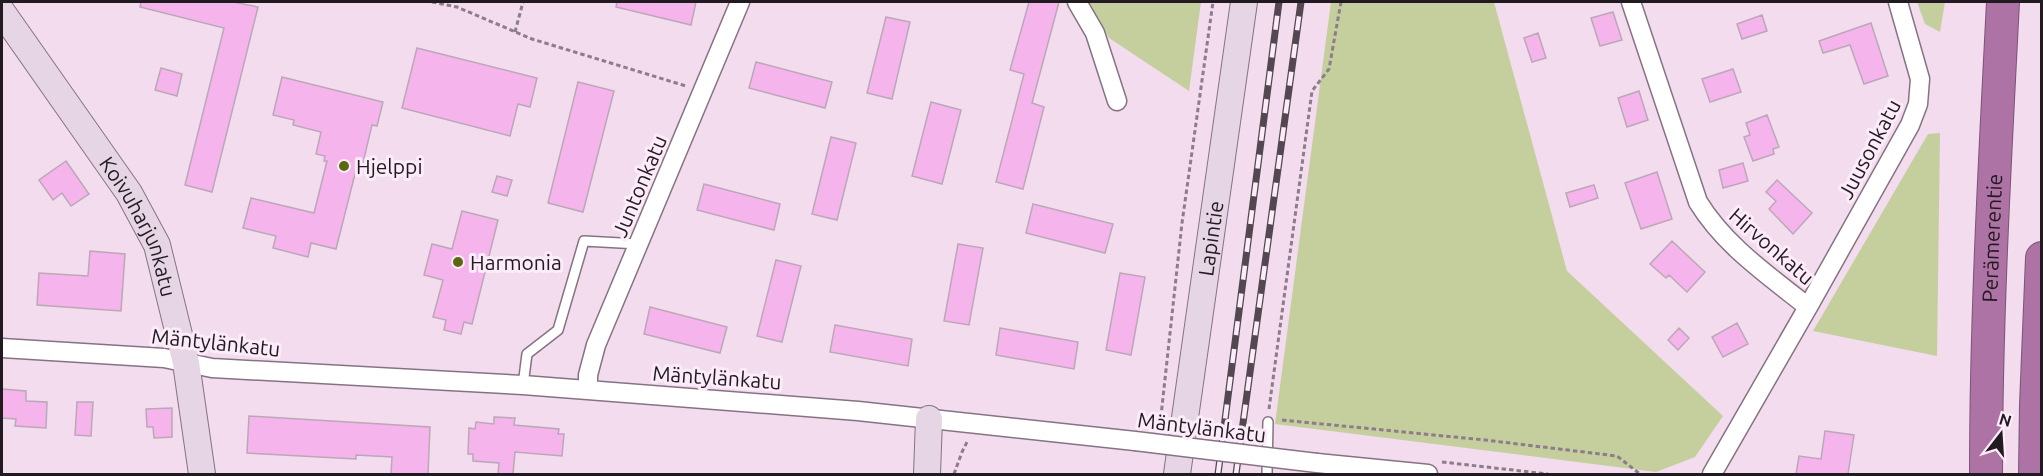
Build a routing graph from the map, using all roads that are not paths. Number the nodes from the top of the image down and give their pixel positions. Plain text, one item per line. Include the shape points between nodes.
1 (740, 2) edge
2 (1077, 2) edge
3 (1244, 2) edge
4 (1631, 2) edge
5 (1898, 2) edge
6 (2003, 2) edge
7 (2, 12) edge
8 (1117, 101) dead end
9 (639, 244) junction
10 (2042, 258) edge
11 (1808, 307) junction
12 (2, 348) edge
13 (186, 363) junction
14 (523, 385) junction
15 (588, 390) junction
16 (929, 418) junction
17 (1268, 422) road end
18 (202, 474) edge
19 (927, 474) edge
20 (1178, 474) edge
21 (1267, 474) edge
22 (1428, 474) edge
23 (1712, 474) edge
24 (1986, 474) edge
25 (2035, 474) edge

1 - 9 street, Juntonkatu
2 - 8 street via 1095,33
3 - 20 street, Lapintie
4 - 11 street, Hirvonkatu via 1698,202 1728,241
5 - 11 street, Juusonkatu via 1920,79 1918,104
6 - 24 highway, Perämerentie via 1992,214
7 - 13 street, Koivuharjunkatu via 142,214 157,246
9 - 14 lane via 584,241 558,330 527,354
9 - 15 street, Juntonkatu via 596,345
10 - 25 highway
11 - 23 street, Hirvonkatu
12 - 13 street, Mäntylänkatu via 164,358
13 - 14 street, Mäntylänkatu via 212,368
13 - 18 street, Koivuharjunkatu
14 - 15 street, Mäntylänkatu
15 - 16 street, Mäntylänkatu
16 - 19 street
16 - 22 street, Mäntylänkatu, bridge
17 - 21 lane

